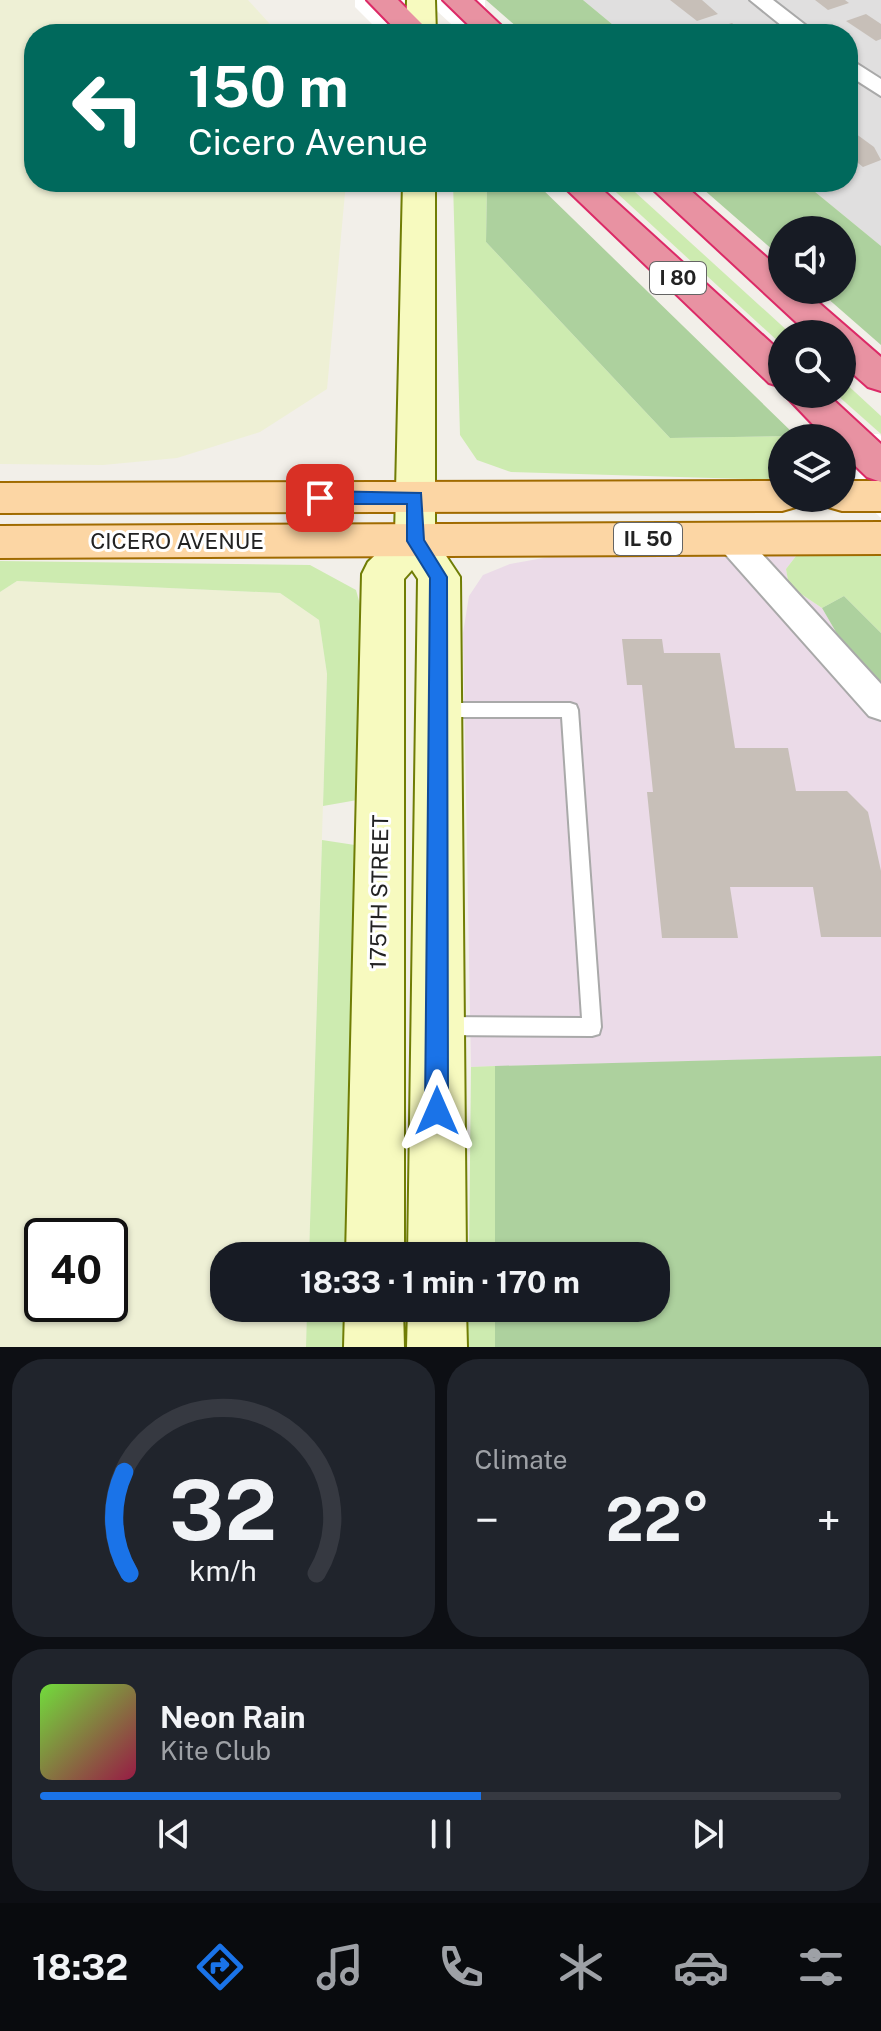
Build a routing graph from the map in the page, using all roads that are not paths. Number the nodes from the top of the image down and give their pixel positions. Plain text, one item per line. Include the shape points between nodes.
1 (381, 0) edge
2 (421, 0) edge
3 (457, 0) edge
4 (760, 0) edge
5 (408, 24) edge
6 (420, 24) edge
7 (484, 24) edge
8 (792, 24) edge
9 (858, 72) edge
10 (881, 89) edge
11 (419, 192) edge
12 (586, 192) edge
13 (672, 192) edge
14 (768, 278) edge
15 (798, 304) edge
16 (816, 320) edge
17 (856, 356) edge
18 (768, 361) edge
19 (881, 378) edge
20 (818, 408) edge
21 (881, 467) edge
22 (856, 496) edge
23 (881, 496) edge
24 (768, 497) edge
25 (0, 498) edge
26 (416, 520) junction
27 (729, 538) junction
28 (881, 538) edge
29 (0, 542) edge
30 (881, 706) edge
31 (437, 710) junction
32 (437, 1026) junction
33 (375, 1242) edge
34 (437, 1242) edge
35 (374, 1322) edge
36 (437, 1322) edge
37 (374, 1347) edge
38 (437, 1347) edge

1 - 5 highway
2 - 6 street
3 - 7 highway
4 - 8 street
9 - 10 street
11 - 26 street
12 - 18 highway, I 80
13 - 14 highway, I 80
15 - 16 highway, I 80
17 - 19 highway
20 - 21 highway
22 - 23 main road
24 - 26 main road, CICERO AVENUE / IL 50
25 - 26 main road, CICERO AVENUE / IL 50
26 - 27 main road, CICERO AVENUE / IL 50
26 - 29 main road, CICERO AVENUE / IL 50
26 - 31 street via 439,577
26 - 33 street, 175TH STREET via 383,574
27 - 28 main road, CICERO AVENUE / IL 50
27 - 30 street
31 - 32 street
31 - 32 lane via 570,710 592,1027
32 - 34 street
35 - 37 street
36 - 38 street

